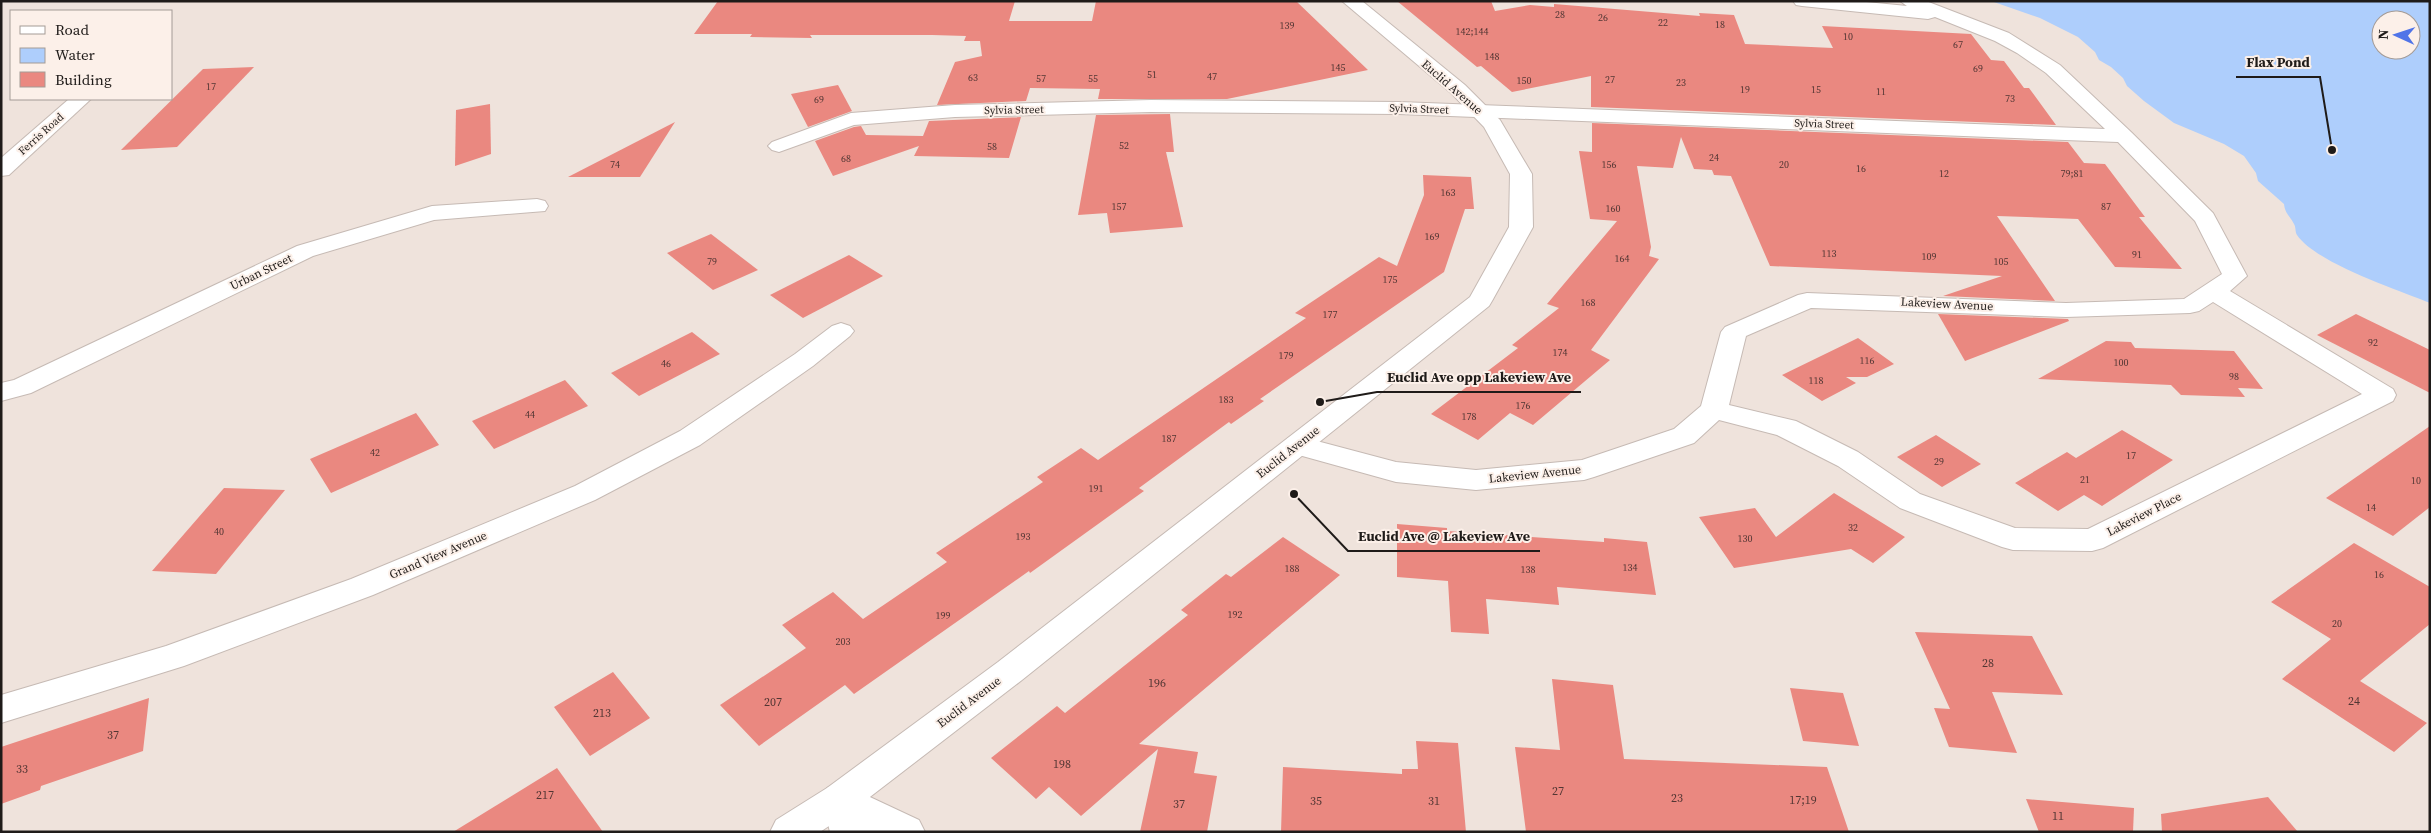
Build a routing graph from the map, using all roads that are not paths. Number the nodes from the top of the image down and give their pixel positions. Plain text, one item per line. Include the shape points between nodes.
1 (1351, 1) edge
2 (1802, 1) edge
3 (1909, 1) edge
4 (1827, 2) edge
5 (1945, 16) junction
6 (80, 100) edge
7 (1480, 111) junction
8 (2124, 136) junction
9 (779, 146) dead end
10 (1, 170) edge
11 (537, 206) dead end
12 (2213, 291) junction
13 (841, 331) dead end
14 (1, 392) edge
15 (1714, 410) junction
16 (1298, 444) junction
17 (1, 709) edge
18 (845, 816) edge
19 (789, 832) edge
20 (906, 832) edge

1 - 7 street, Euclid Avenue
2 - 4 street
3 - 5 street, Lakeview Avenue
4 - 5 street
5 - 8 street, Lakeview Avenue via 2002,37 2024,49 2053,69
6 - 10 street, Ferris Road
7 - 8 street, Sylvia Street
7 - 9 street, Sylvia Street via 1150,106 955,111 851,119
7 - 16 street, Euclid Avenue via 1493,124 1521,174 1521,228 1480,301
8 - 12 street, Lakeview Avenue via 2205,218 2235,276
11 - 14 street, Urban Street via 432,213 305,251 22,387
12 - 15 street, Lakeview Avenue via 2190,306 2066,310 1807,300 1734,332
12 - 15 street, Lakeview Place via 2383,395 2092,540 2013,539 1910,502 1848,459 1786,428
13 - 17 street, Grand View Avenue via 690,438 585,493 362,588 172,657
15 - 16 street, Lakeview Avenue via 1684,436 1584,470 1476,480 1396,472
16 - 18 street, Euclid Avenue via 1010,671
18 - 19 street, Euclid Avenue
18 - 20 street

